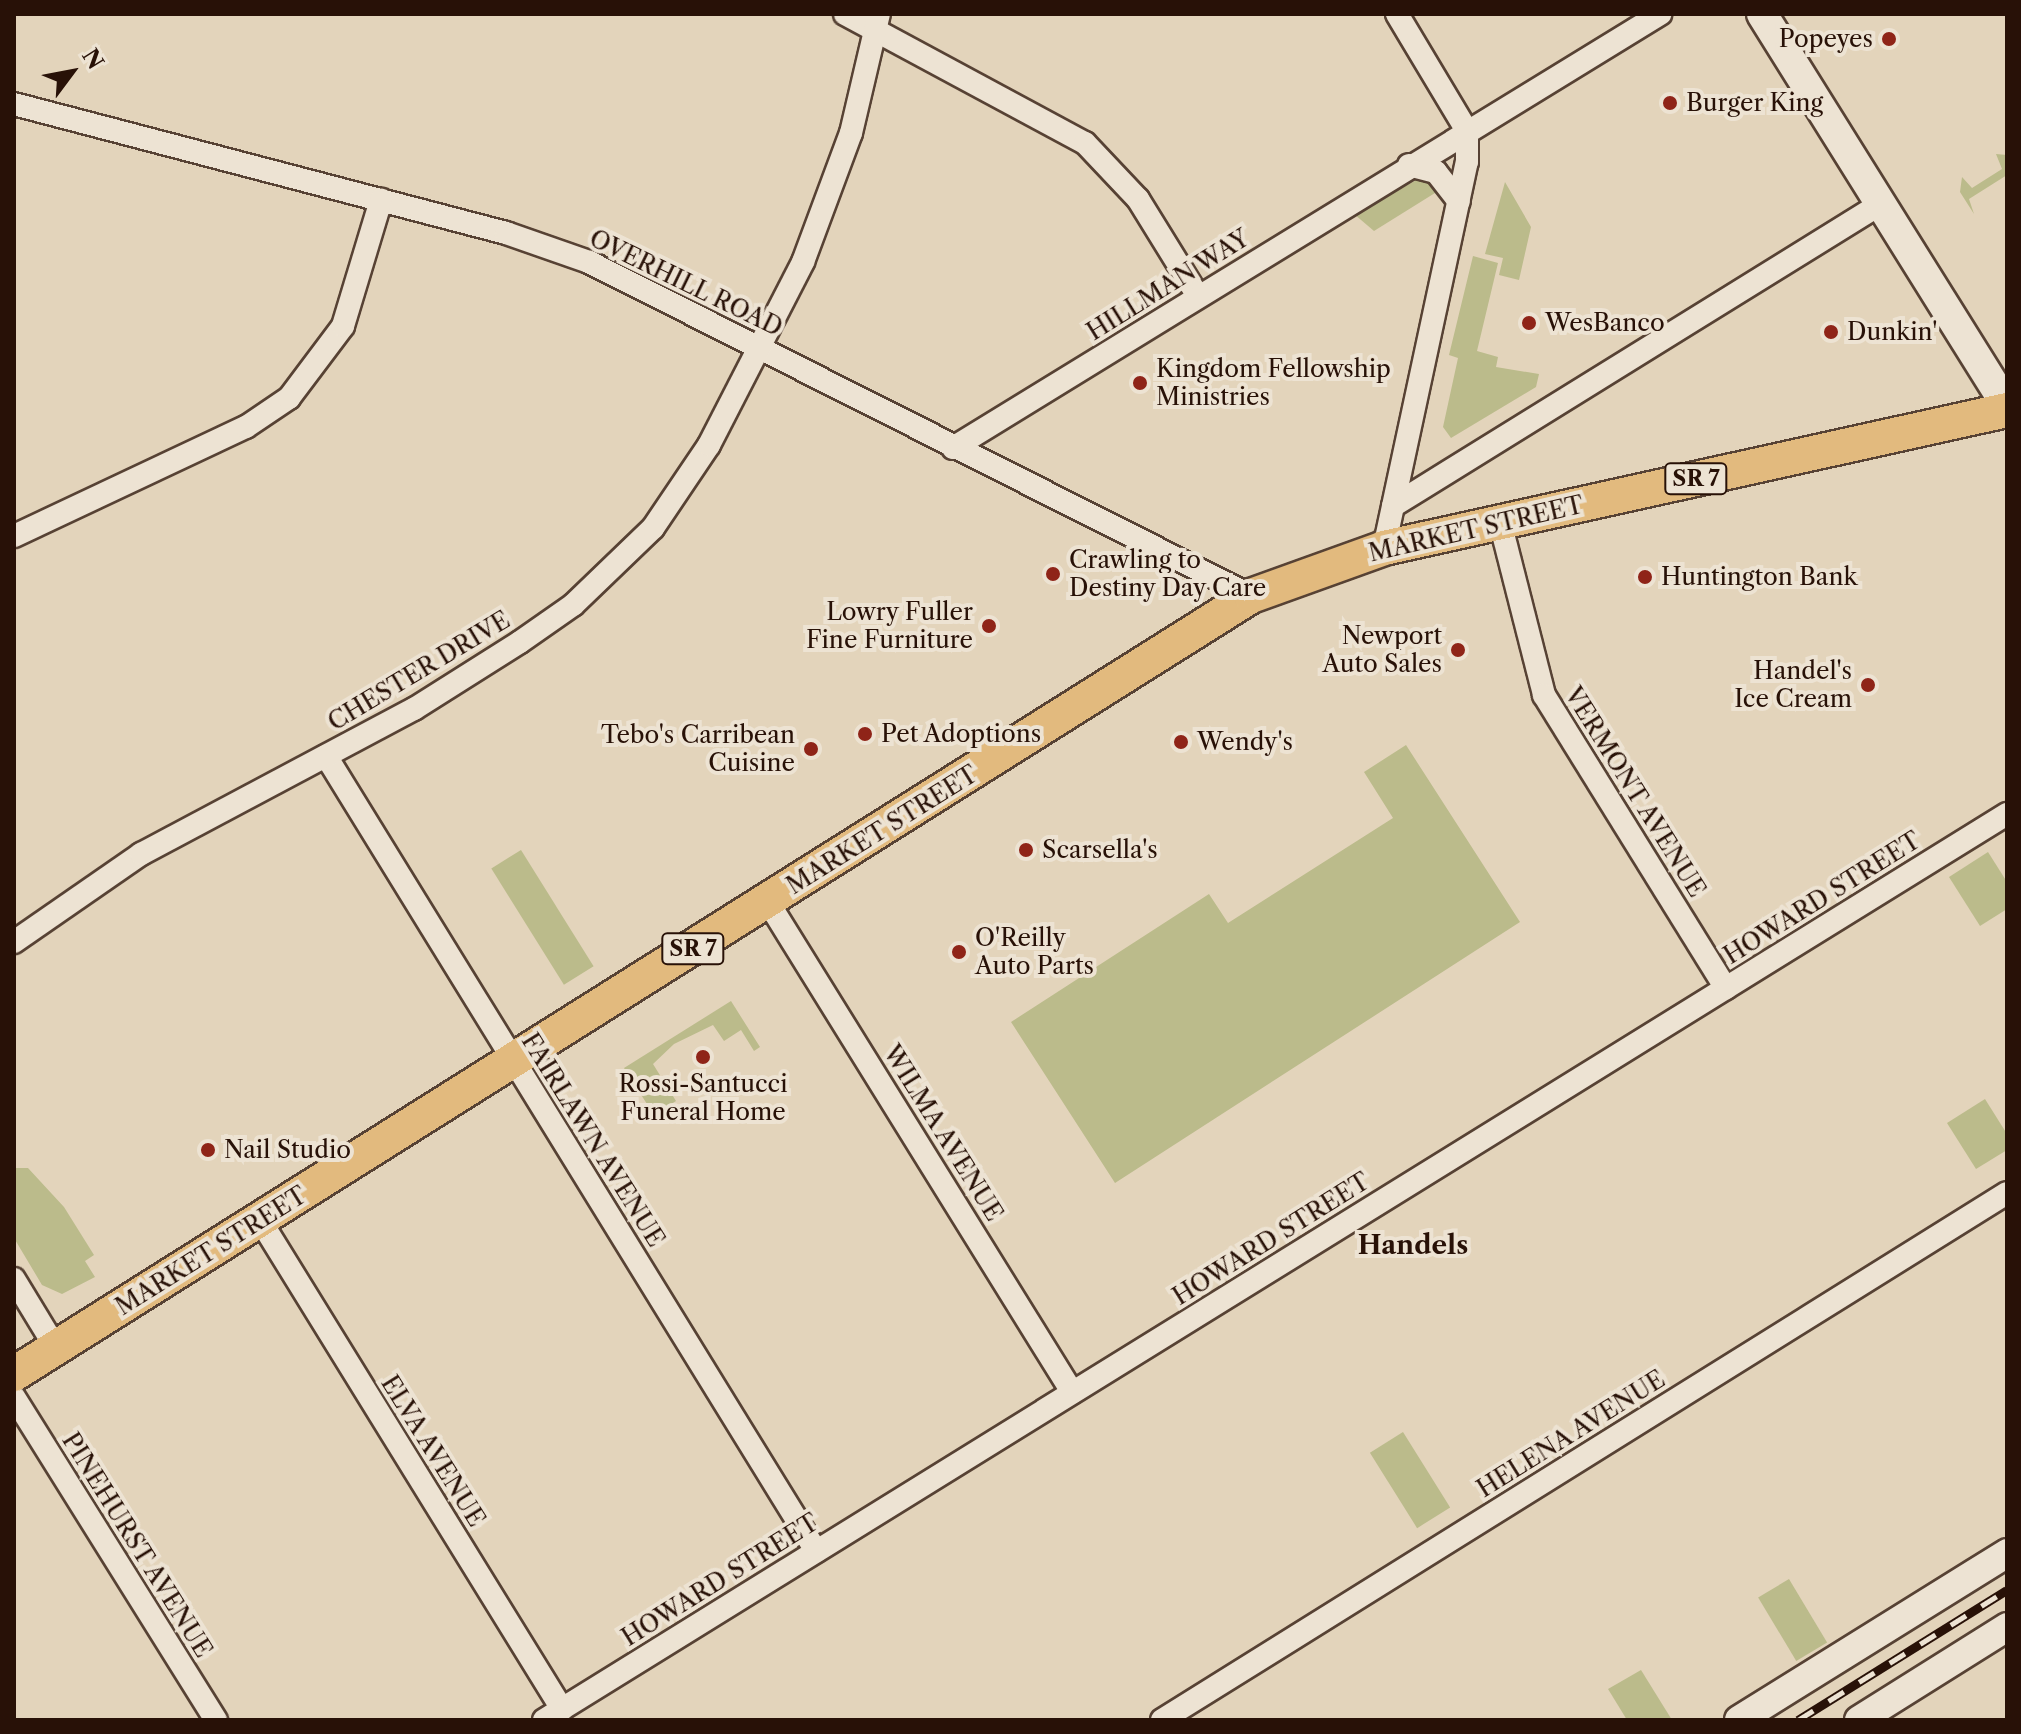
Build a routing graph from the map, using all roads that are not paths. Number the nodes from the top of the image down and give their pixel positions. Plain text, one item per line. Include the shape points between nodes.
1 (845, 14) edge
2 (1397, 14) edge
3 (1660, 14) edge
4 (1762, 14) edge
5 (877, 22) edge
6 (14, 104) edge
7 (1467, 131) junction
8 (1409, 165) junction
9 (381, 200) junction
10 (1459, 201) junction
11 (1882, 203) junction
12 (1198, 296) junction
13 (759, 347) junction
14 (2007, 408) edge
15 (953, 448) junction
16 (1393, 506) junction
17 (1500, 522) junction
18 (14, 536) edge
19 (1384, 548) junction
20 (1251, 596) junction
21 (326, 756) junction
22 (2007, 814) edge
23 (768, 902) junction
24 (14, 942) edge
25 (1726, 988) junction
26 (514, 1060) junction
27 (2007, 1193) edge
28 (260, 1220) junction
29 (14, 1279) edge
30 (56, 1348) junction
31 (14, 1374) edge
32 (1072, 1392) junction
33 (14, 1397) edge
34 (816, 1551) junction
35 (2007, 1553) edge
36 (2007, 1627) edge
37 (553, 1714) edge
38 (1864, 1719) edge
39 (216, 1720) edge
40 (1162, 1720) edge
41 (1739, 1720) edge

1 - 5 street
2 - 7 street
3 - 7 street, HILLMAN WAY
4 - 11 main road
5 - 12 street via 1085,143 1138,199
5 - 13 street, CHESTER DRIVE via 831,195
6 - 9 street, OVERHILL ROAD
7 - 8 street, HILLMAN WAY
7 - 10 street
8 - 10 street via 1436,172
8 - 12 street, HILLMAN WAY
9 - 13 street, OVERHILL ROAD via 589,262
9 - 18 street via 343,326 289,398 246,427
10 - 16 street
11 - 14 main road
11 - 16 street
12 - 15 street, HILLMAN WAY
13 - 15 street, OVERHILL ROAD
13 - 21 street, CHESTER DRIVE via 688,481 617,567 520,642
14 - 17 main road, MARKET STREET / SR 7
15 - 20 street, OVERHILL ROAD
16 - 19 street
17 - 19 main road, MARKET STREET / SR 7
17 - 25 street, VERMONT AVENUE via 1544,695
19 - 20 main road, MARKET STREET / SR 7
20 - 23 main road, MARKET STREET / SR 7
21 - 24 street, CHESTER DRIVE via 131,861
21 - 26 street, FAIRLAWN AVENUE
22 - 25 street, HOWARD STREET
23 - 26 main road, MARKET STREET / SR 7
23 - 32 street, WILMA AVENUE
25 - 32 street, HOWARD STREET
26 - 28 main road, MARKET STREET / SR 7
26 - 34 street, FAIRLAWN AVENUE
27 - 40 street, HELENA AVENUE
28 - 30 main road, MARKET STREET / SR 7
28 - 37 street, ELVA AVENUE
29 - 30 street
30 - 31 main road, MARKET STREET / SR 7
32 - 34 street, HOWARD STREET
33 - 39 street, PINEHURST AVENUE
34 - 37 street, HOWARD STREET
35 - 41 street
36 - 38 street

